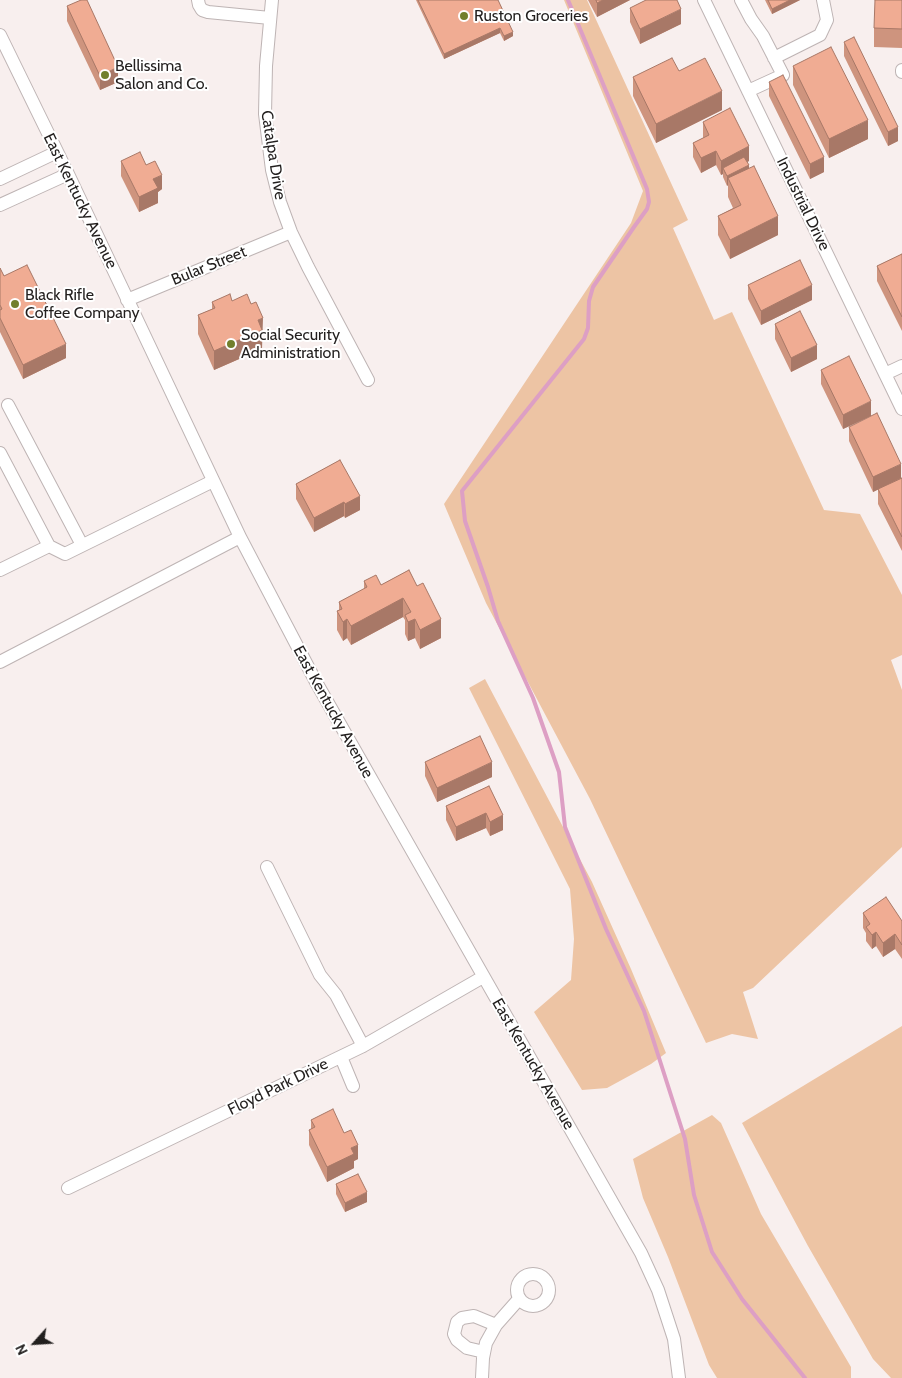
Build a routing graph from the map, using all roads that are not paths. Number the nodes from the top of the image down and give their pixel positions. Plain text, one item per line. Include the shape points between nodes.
1 (198, 0) edge
2 (272, 0) edge
3 (704, 0) edge
4 (741, 0) edge
5 (823, 0) edge
6 (270, 18) junction
7 (0, 35) edge
8 (774, 58) junction
9 (748, 91) junction
10 (57, 152) junction
11 (68, 174) junction
12 (0, 180) edge
13 (0, 205) edge
14 (291, 232) junction
15 (127, 300) junction
16 (902, 366) edge
17 (886, 374) junction
18 (368, 380) dead end
19 (8, 406) dead end
20 (902, 409) edge
21 (0, 453) edge
22 (213, 480) junction
23 (240, 537) junction
24 (49, 546) junction
25 (82, 546) junction
26 (0, 570) edge
27 (0, 662) edge
28 (267, 867) dead end
29 (483, 977) junction
30 (363, 1046) junction
31 (340, 1057) junction
32 (353, 1086) dead end
33 (68, 1188) dead end
34 (519, 1299) dead end
35 (496, 1325) junction
36 (484, 1352) junction
37 (482, 1378) edge
38 (679, 1378) edge

1 - 6 street via 198,6 208,12
2 - 6 street, Catalpa Drive
3 - 9 street, Industrial Drive
4 - 8 street
5 - 8 street via 827,20 820,35
6 - 14 street, Catalpa Drive via 265,114 272,170
7 - 10 street, East Kentucky Avenue
8 - 9 street via 782,76
9 - 17 street, Industrial Drive
10 - 11 street, East Kentucky Avenue
10 - 12 street
11 - 13 street
11 - 15 street, East Kentucky Avenue
14 - 15 street, Bular Street
14 - 18 street, Catalpa Drive
15 - 22 street, East Kentucky Avenue
16 - 17 street
17 - 20 street, Industrial Drive
19 - 25 street
21 - 24 street
22 - 23 street, East Kentucky Avenue
22 - 25 street
23 - 27 street
23 - 29 street, East Kentucky Avenue via 316,682
24 - 25 street via 65,554
24 - 26 street
28 - 30 street via 320,975 336,996
29 - 30 street, Floyd Park Drive
29 - 38 street, East Kentucky Avenue via 641,1253 658,1290 674,1340
30 - 31 street, Floyd Park Drive
31 - 32 street
31 - 33 street, Floyd Park Drive
34 - 35 street
35 - 36 street
35 - 36 street via 468,1315 457,1322 454,1334 457,1340 467,1348
36 - 37 street

